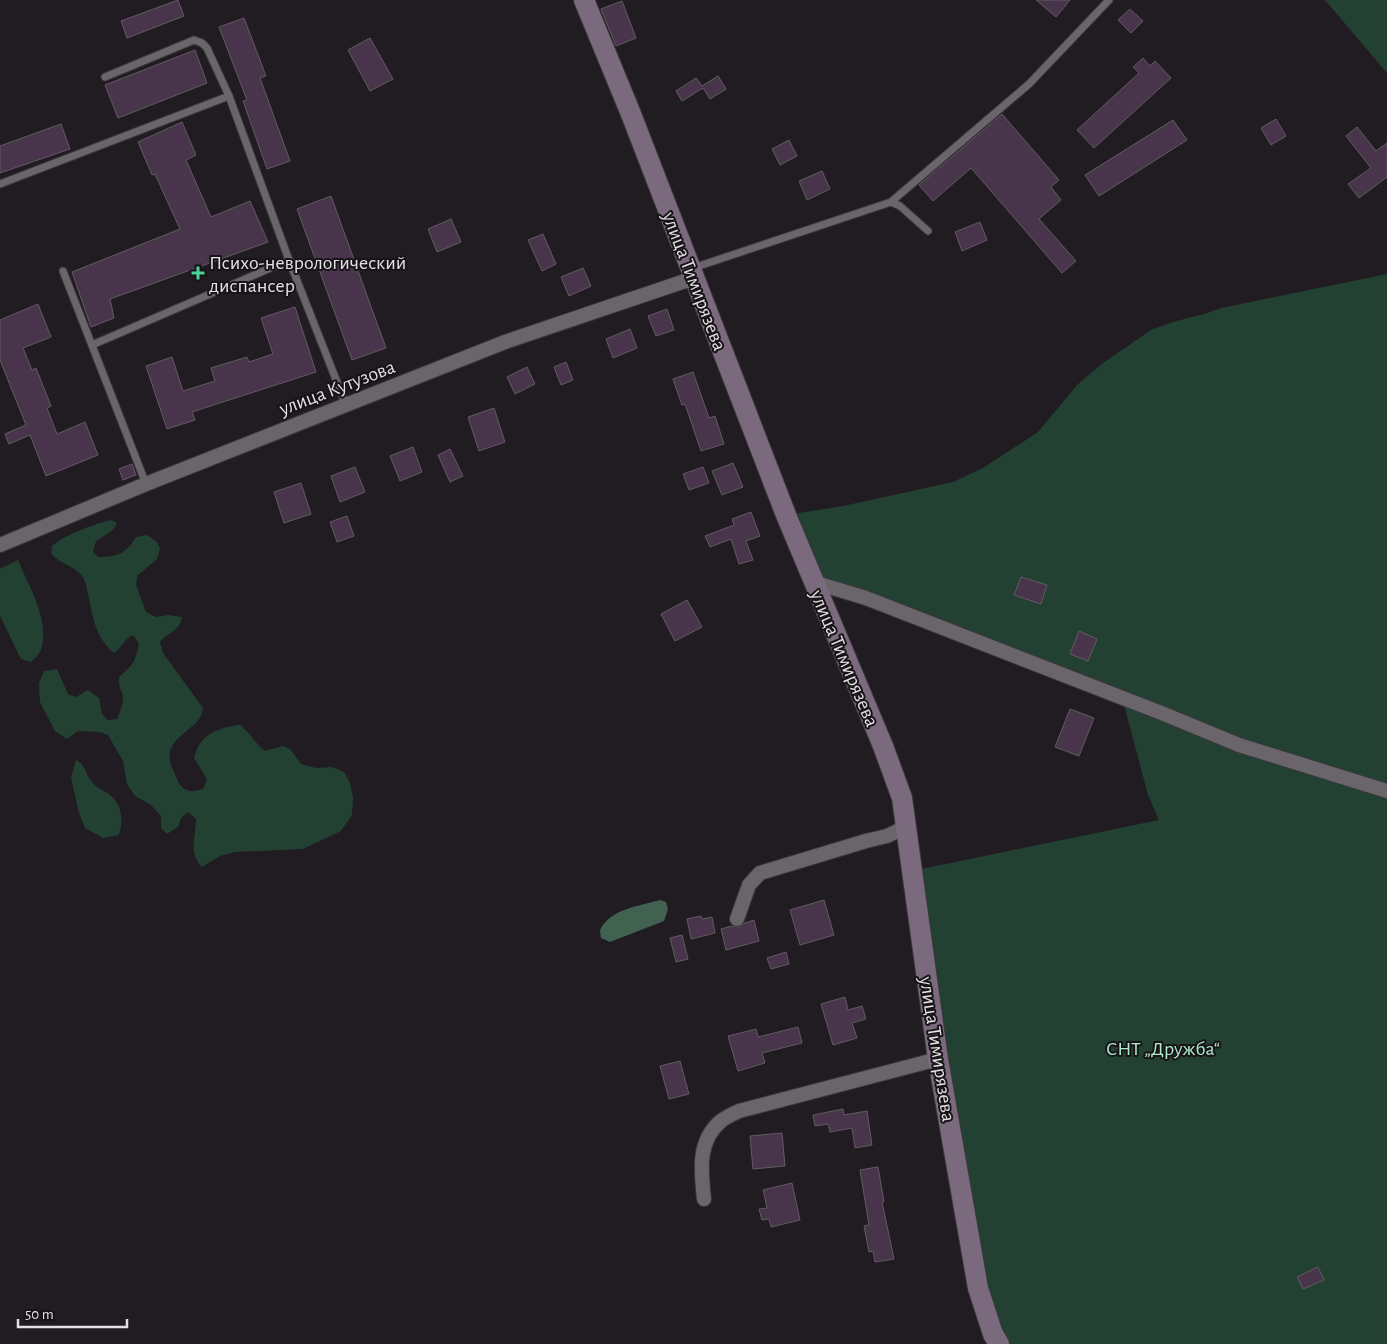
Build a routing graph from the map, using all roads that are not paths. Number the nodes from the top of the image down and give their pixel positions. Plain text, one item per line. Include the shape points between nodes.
1 (584, 0) edge
2 (1109, 0) edge
3 (105, 77) dead end
4 (229, 96) junction
5 (0, 184) edge
6 (890, 202) junction
7 (928, 231) dead end
8 (289, 260) junction
9 (62, 271) dead end
10 (692, 273) junction
11 (92, 345) junction
12 (346, 405) junction
13 (146, 484) junction
14 (0, 545) edge
15 (813, 582) junction
16 (1387, 791) edge
17 (906, 826) junction
18 (737, 920) dead end
19 (938, 1059) junction
20 (704, 1199) dead end
21 (999, 1344) edge

1 - 10 main road, улица Тимирязева
2 - 6 lane via 1029,84
3 - 4 lane via 194,40 207,48
4 - 5 lane
4 - 8 lane
6 - 7 lane via 900,206
6 - 10 lane
8 - 11 lane
8 - 12 lane
9 - 11 lane
10 - 12 street, улица Кутузова
10 - 15 main road, улица Тимирязева
11 - 13 lane
12 - 13 street, улица Кутузова
13 - 14 street, улица Кутузова
15 - 16 street via 866,598 1239,745
15 - 17 main road, улица Тимирязева via 883,746 902,798
17 - 18 street via 887,836 760,873 749,885
17 - 19 main road, улица Тимирязева
19 - 20 street via 739,1111 721,1121 706,1140 701,1162
19 - 21 main road, улица Тимирязева via 978,1288

